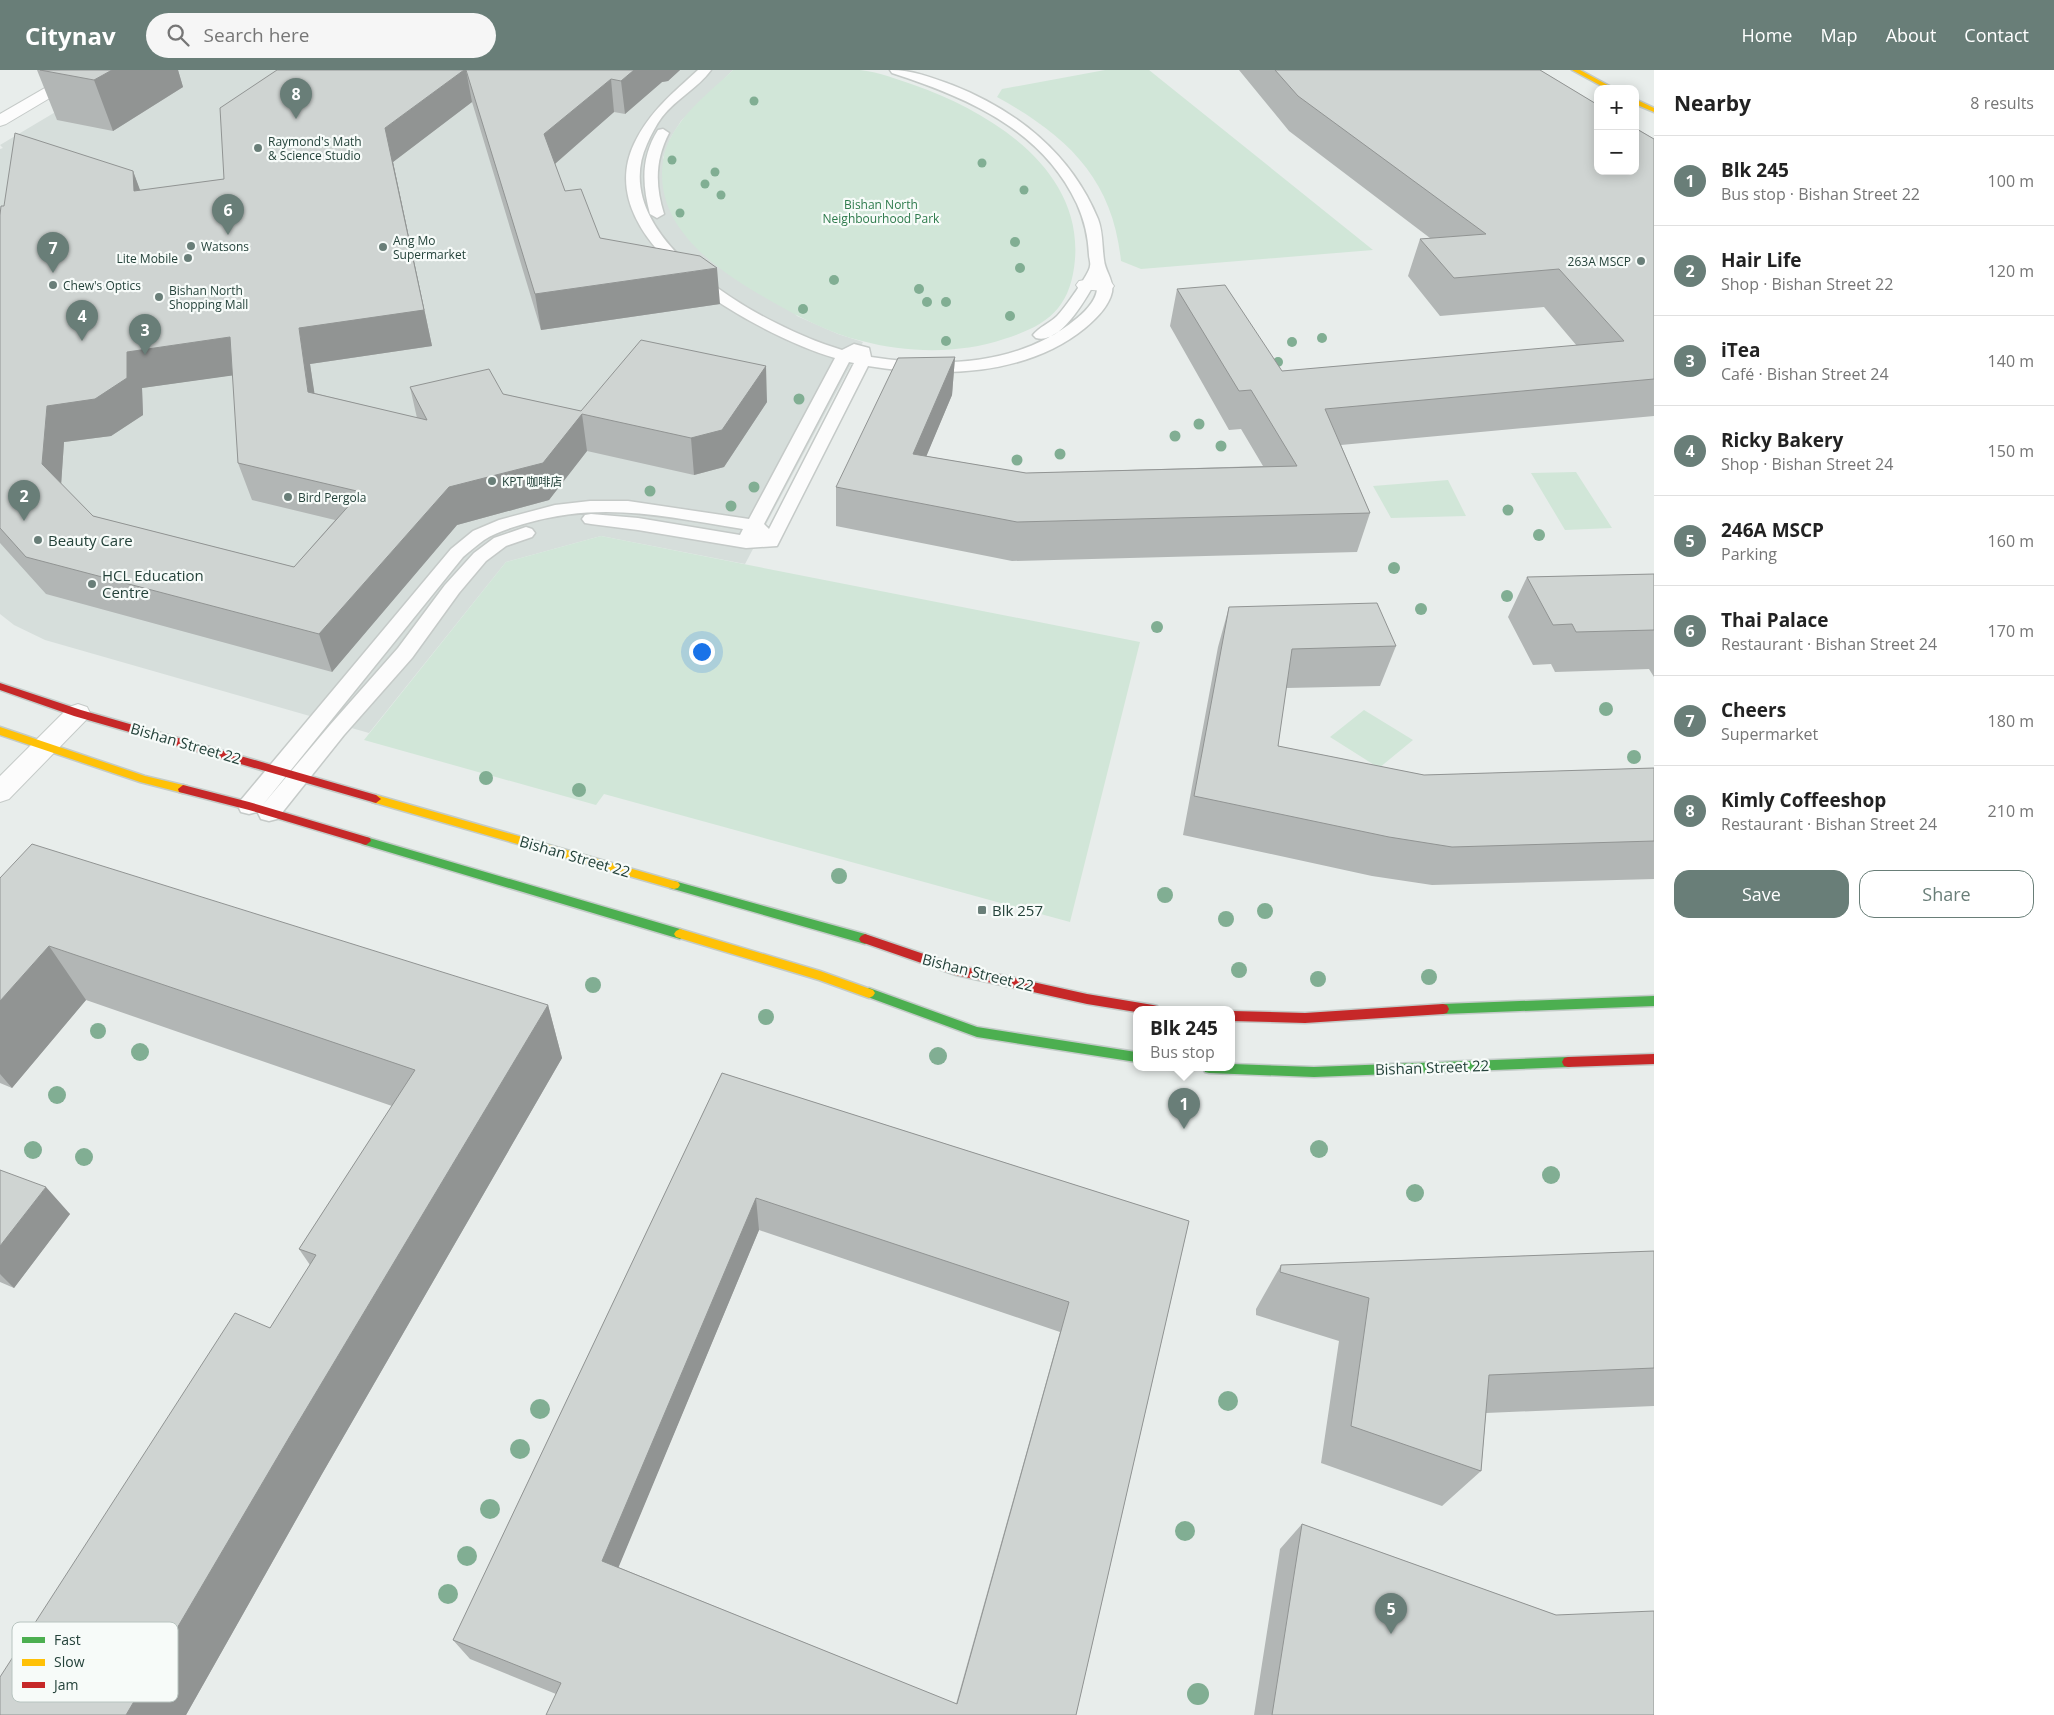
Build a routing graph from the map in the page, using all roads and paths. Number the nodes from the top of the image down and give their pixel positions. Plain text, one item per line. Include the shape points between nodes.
1 (87, 70) edge
2 (896, 70) edge
3 (1575, 70) edge
4 (711, 72) edge
5 (1604, 85) edge
6 (1639, 103) edge
7 (1654, 110) edge
8 (0, 120) edge
9 (1098, 267) junction
10 (1085, 285) junction
11 (1105, 286) junction
12 (856, 354) junction
13 (750, 534) junction
14 (0, 686) edge
15 (78, 713) junction
16 (0, 731) edge
17 (44, 747) junction
18 (279, 770) junction
19 (299, 777) junction
20 (0, 792) edge
21 (249, 806) junction
22 (269, 813) junction
23 (1654, 1001) edge
24 (1133, 1007) edge
25 (1235, 1016) edge
26 (1133, 1057) edge
27 (1654, 1059) edge
28 (1235, 1069) edge

1 - 8 street
2 - 9 lane via 980,101 1035,138 1064,168 1083,199 1096,234
3 - 5 main road
4 - 12 lane via 657,115 634,158 635,193 642,218 652,236 672,259 707,288 803,343
6 - 7 main road
9 - 10 lane
9 - 11 lane
10 - 11 street
10 - 12 lane via 1078,302 1063,321 1017,347 982,354 927,358
11 - 12 lane via 1098,308 1077,329 1026,356 988,364 930,368
12 - 13 lane via 818,408
12 - 13 lane via 771,542
13 - 18 lane via 655,509 590,506 555,510 479,535 458,553
13 - 19 lane via 598,519 575,520 500,542 480,557
14 - 15 main road, Bishan Street 22
15 - 17 street
15 - 18 main road, Bishan Street 22
16 - 17 main road
17 - 20 street
17 - 21 main road via 144,779
18 - 19 main road, Bishan Street 22
18 - 21 lane
19 - 22 lane
19 - 24 main road, Bishan Street 22 via 742,906 844,932 956,970
21 - 22 main road
22 - 26 main road via 820,976 977,1032
23 - 25 main road via 1498,1006 1305,1018
27 - 28 main road, Bishan Street 22 via 1314,1072

